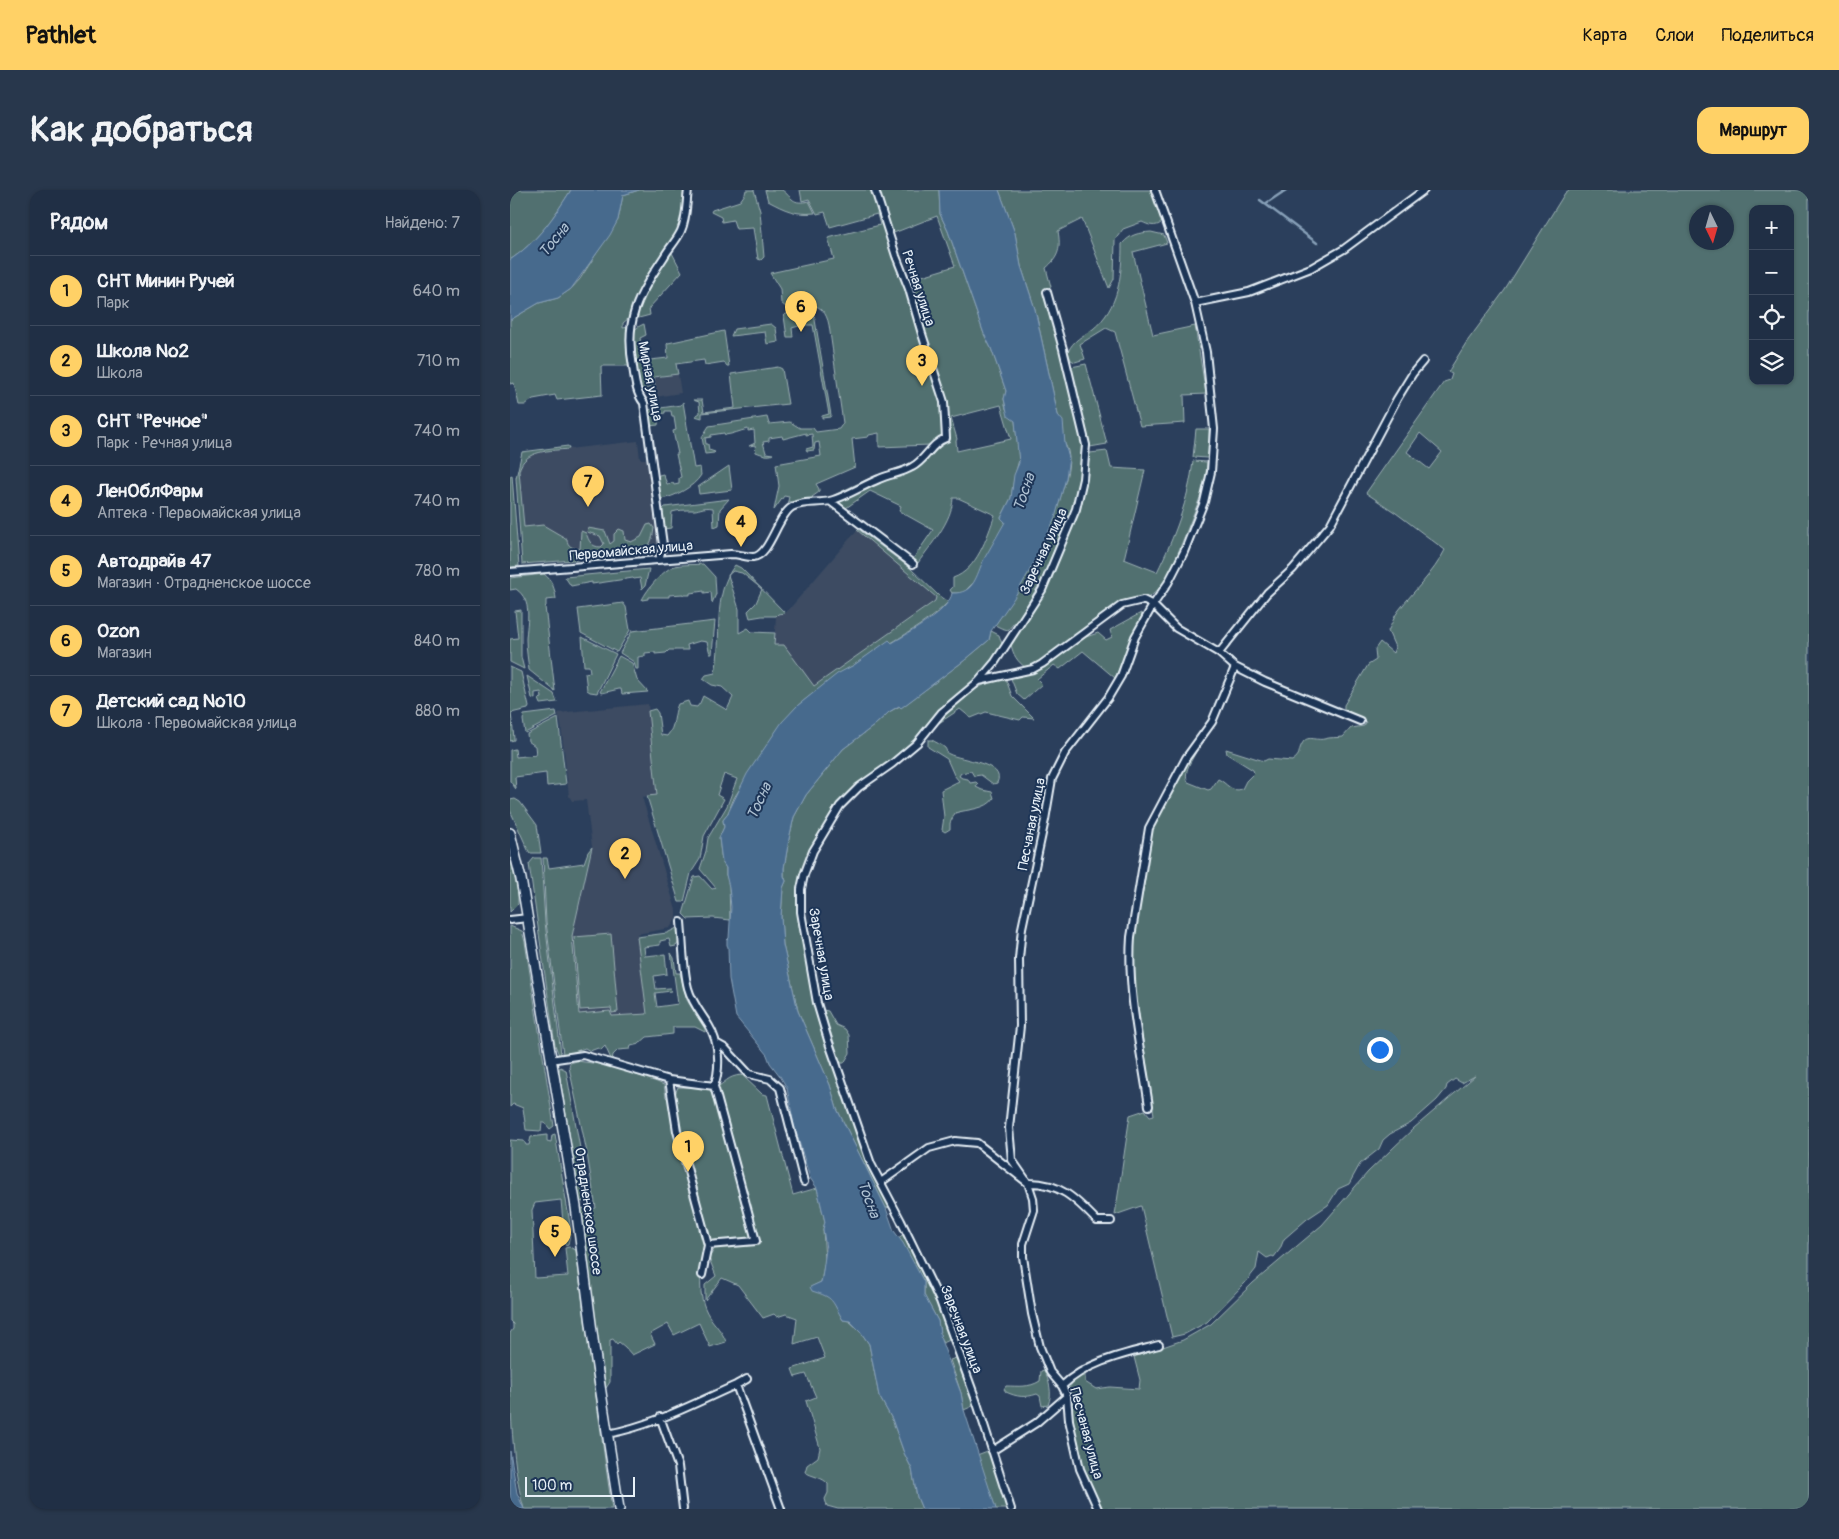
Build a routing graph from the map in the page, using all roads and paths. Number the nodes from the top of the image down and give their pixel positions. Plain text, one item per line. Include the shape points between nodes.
1 (688, 190) edge
2 (875, 190) edge
3 (1155, 190) edge
4 (1424, 190) edge
5 (1047, 292) dead end
6 (1194, 303) junction
7 (1423, 361) dead end
8 (830, 501) junction
9 (659, 560) junction
10 (913, 564) dead end
11 (510, 572) edge
12 (1153, 605) junction
13 (1218, 653) junction
14 (1235, 667) junction
15 (979, 681) junction
16 (1360, 722) dead end
17 (510, 833) edge
18 (528, 918) junction
19 (510, 920) edge
20 (681, 922) dead end
21 (716, 1043) junction
22 (550, 1060) junction
23 (669, 1080) junction
24 (714, 1086) junction
25 (1149, 1106) dead end
26 (804, 1182) dead end
27 (881, 1182) junction
28 (1028, 1183) junction
29 (1111, 1221) dead end
30 (708, 1245) junction
31 (702, 1275) dead end
32 (1159, 1345) dead end
33 (747, 1379) dead end
34 (736, 1386) junction
35 (1062, 1386) junction
36 (1067, 1396) junction
37 (660, 1417) junction
38 (607, 1434) junction
39 (992, 1451) junction
40 (619, 1509) edge
41 (683, 1509) edge
42 (781, 1509) edge
43 (1011, 1509) edge
44 (1098, 1509) edge

1 - 9 street, Мирная улица via 680,234 643,290 632,315 630,332 638,396 644,403 663,545
2 - 8 street, Речная улица via 944,402 946,438 938,441 914,466
3 - 6 street, Песчаная улица
4 - 6 street via 1344,249 1311,268 1249,292
5 - 15 street, Заречная улица via 1083,427 1086,453 1081,495 1042,590 996,662
6 - 12 street, Песчаная улица via 1210,382 1214,429 1211,472 1204,502 1184,552
7 - 13 street via 1394,404 1330,525 1293,569 1267,593
8 - 9 street, Первомайская улица via 789,508 765,550 754,557 730,554
8 - 10 street
9 - 11 street, Первомайская улица
12 - 13 street via 1176,628
12 - 15 street via 1143,600 1122,605 1033,669
12 - 28 street, Песчаная улица via 1135,637 1121,676 1065,753 1052,780 1022,928 1019,959 1020,1026 1009,1128 1012,1160
13 - 14 street
14 - 16 street
14 - 25 street via 1212,722 1186,758 1149,828 1130,953 1136,1023
15 - 27 street, Заречная улица via 942,712 917,743 859,787 840,806 813,852 802,882 801,912 817,1003 871,1164
17 - 18 main road, Отрадненское шоссе
18 - 19 street
18 - 22 main road, Отрадненское шоссе
20 - 21 street via 687,987
21 - 24 street via 718,1070
21 - 26 street via 750,1074 770,1079 780,1088
22 - 23 street via 584,1055
22 - 38 main road, Отрадненское шоссе via 576,1207
23 - 24 street
23 - 30 street via 677,1130
24 - 30 street via 756,1241
27 - 28 street via 929,1148 955,1141 977,1143
27 - 39 street, Заречная улица via 940,1301
28 - 29 street via 1042,1183 1068,1193 1097,1221
28 - 35 street, Песчаная улица via 1034,1210 1023,1244 1023,1257 1032,1314 1050,1372
30 - 31 street
32 - 35 street via 1084,1369
33 - 34 street
34 - 37 street
34 - 42 street
35 - 36 street, Песчаная улица
36 - 39 street via 1036,1423
36 - 44 street, Песчаная улица via 1080,1469
37 - 38 street
37 - 41 street via 678,1466
38 - 40 main road, Отрадненское шоссе
39 - 43 street, Заречная улица

